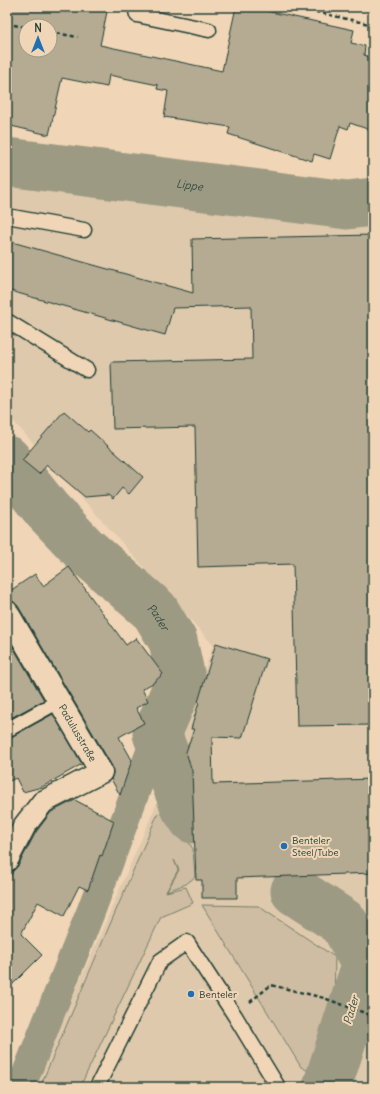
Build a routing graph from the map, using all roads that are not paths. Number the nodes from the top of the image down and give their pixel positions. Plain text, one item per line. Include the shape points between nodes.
1 (134, 7) edge
2 (209, 30) dead end
3 (7, 216) edge
4 (84, 230) dead end
5 (7, 321) edge
6 (86, 370) dead end
7 (7, 612) edge
8 (59, 701) junction
9 (7, 730) edge
10 (16, 822) edge
11 (7, 860) edge
12 (97, 1087) edge
13 (278, 1087) edge

1 - 2 lane via 136,15
3 - 4 lane
5 - 6 lane
7 - 8 street, Padulusstraße
8 - 9 lane
8 - 10 street, Padulusstraße via 101,772 43,802
10 - 11 street, Padulusstraße
12 - 13 lane via 160,961 187,942

